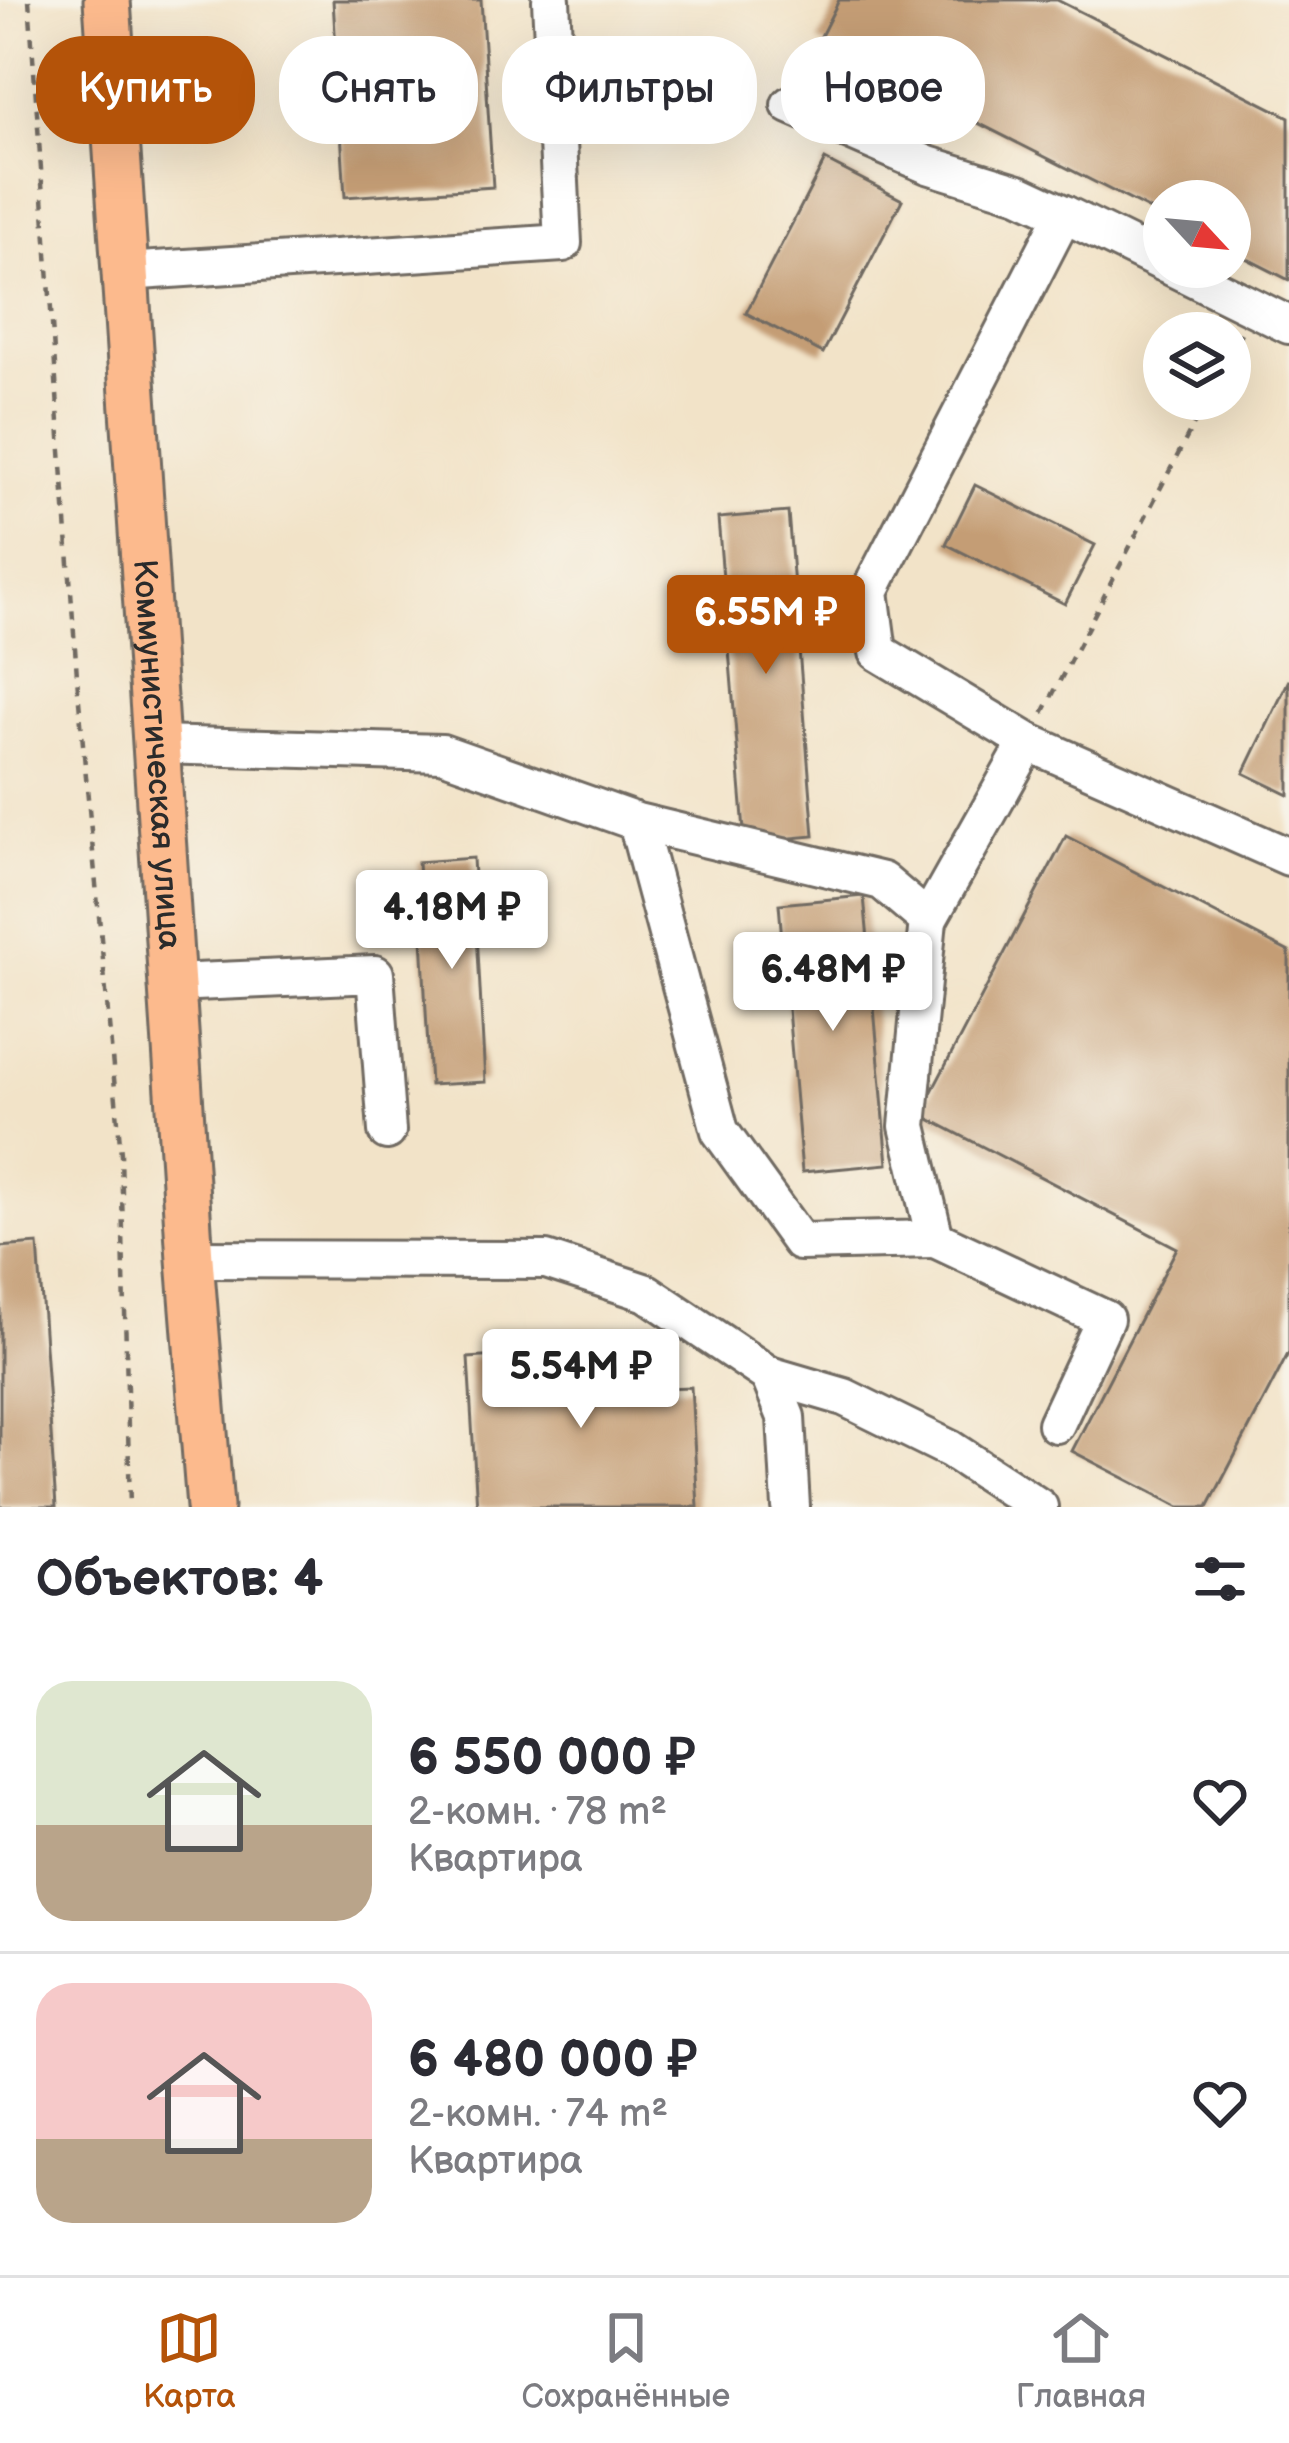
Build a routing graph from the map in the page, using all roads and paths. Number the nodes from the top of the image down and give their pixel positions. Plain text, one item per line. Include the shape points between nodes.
1 (28, 0) edge
2 (107, 0) edge
3 (551, 0) edge
4 (880, 144) edge
5 (1064, 214) junction
6 (1143, 253) edge
7 (125, 272) junction
8 (1214, 288) edge
9 (1289, 325) edge
10 (1196, 420) edge
11 (1028, 742) junction
12 (157, 745) junction
13 (637, 822) junction
14 (1289, 856) edge
15 (928, 920) junction
16 (172, 983) junction
17 (386, 1131) dead end
18 (935, 1239) junction
19 (190, 1259) junction
20 (769, 1375) junction
21 (1056, 1424) dead end
22 (130, 1507) edge
23 (210, 1507) edge
24 (791, 1507) edge
25 (1039, 1507) edge

1 - 22 path via 121,1154
2 - 7 main road, Коммунистическая улица
3 - 7 lane via 563,242
4 - 5 lane
5 - 6 lane
5 - 11 lane via 870,591 878,652
7 - 12 main road, Коммунистическая улица
8 - 9 lane
10 - 11 path
11 - 14 lane
11 - 15 lane
12 - 13 lane via 442,753
12 - 16 main road, Коммунистическая улица
13 - 15 lane via 882,881
13 - 18 lane via 720,1131 733,1150 800,1242
15 - 18 lane via 908,1126
16 - 17 lane via 375,974
16 - 19 main road, Коммунистическая улица
18 - 21 lane via 1105,1319
19 - 20 lane via 546,1260 647,1293
19 - 23 main road, Коммунистическая улица
20 - 24 lane via 786,1418
20 - 25 lane via 866,1408 950,1449

